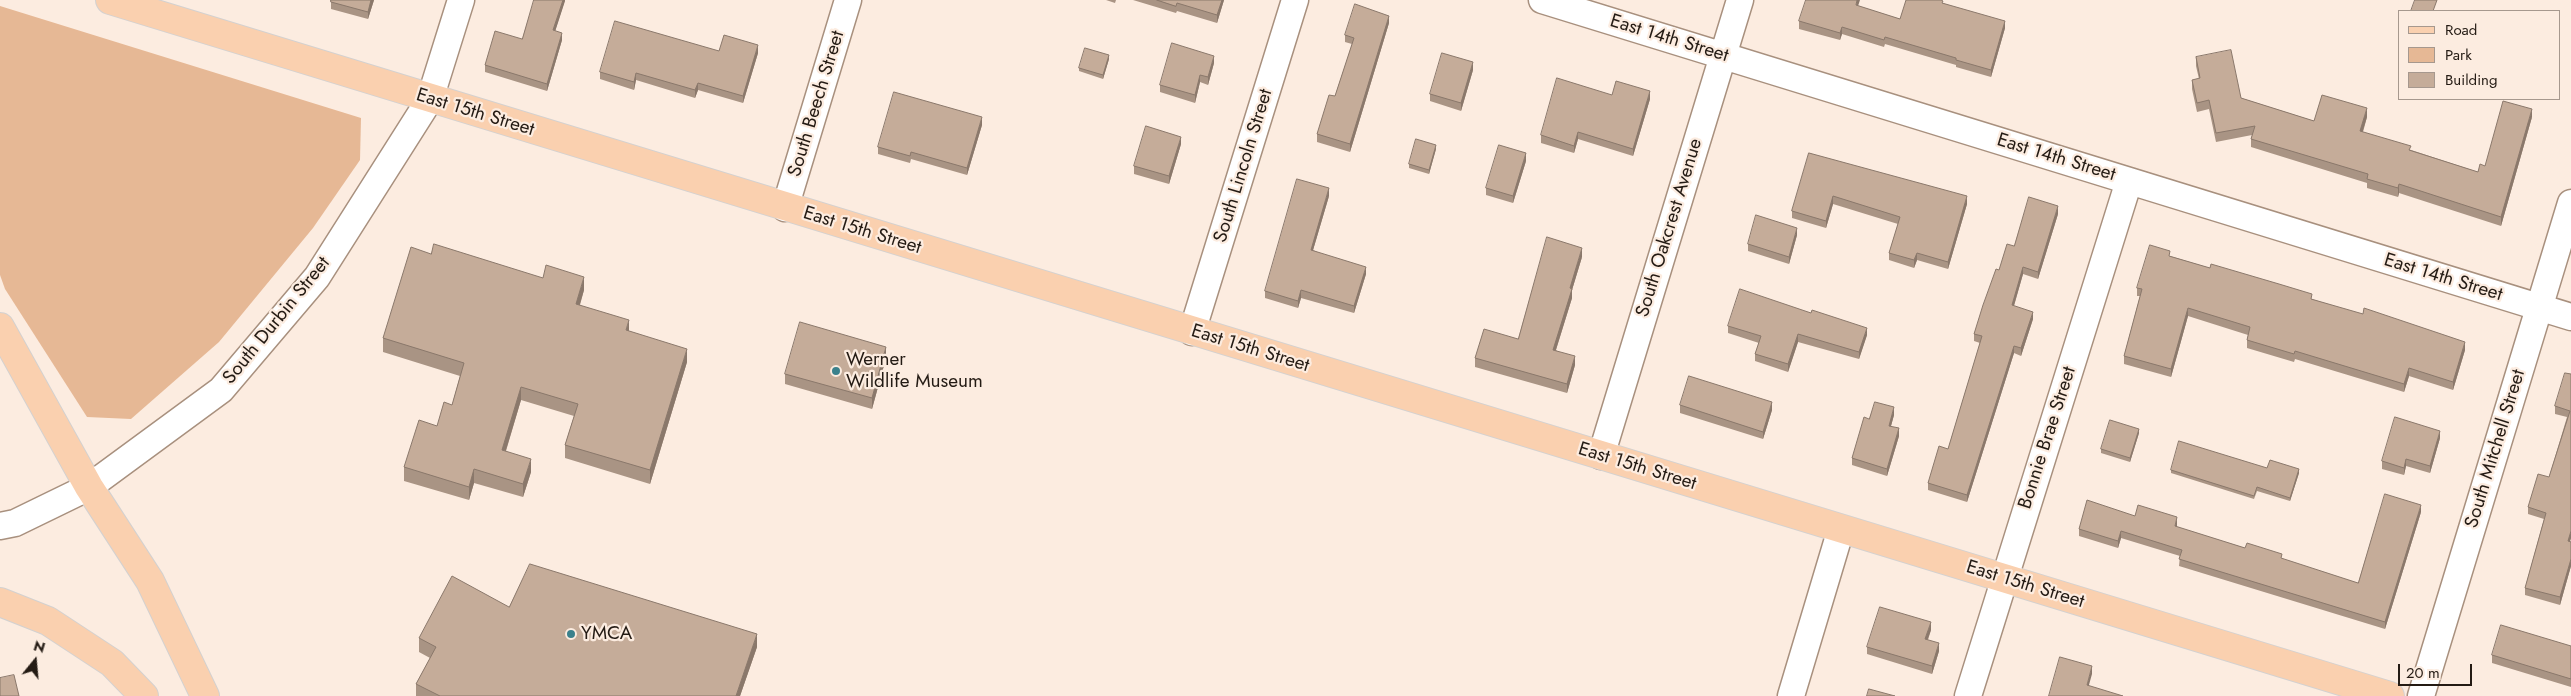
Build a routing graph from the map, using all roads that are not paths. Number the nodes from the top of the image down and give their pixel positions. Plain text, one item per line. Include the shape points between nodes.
1 (110, 0) edge
2 (460, 0) edge
3 (848, 0) edge
4 (1295, 0) edge
5 (1542, 0) edge
6 (1740, 0) edge
7 (1723, 56) junction
8 (430, 99) junction
9 (2129, 181) junction
10 (2571, 203) edge
11 (785, 208) junction
12 (2539, 307) junction
13 (2571, 317) edge
14 (0, 327) edge
15 (1192, 332) junction
16 (1600, 456) junction
17 (89, 487) junction
18 (0, 526) edge
19 (1842, 529) junction
20 (2003, 579) junction
21 (0, 602) edge
22 (144, 696) edge
23 (205, 696) edge
24 (1791, 696) edge
25 (1968, 696) edge
26 (2390, 696) edge
27 (2421, 696) edge

1 - 8 main road, East 15th Street
2 - 8 street, South Durbin Street
3 - 11 street, South Beech Street
4 - 15 street, South Lincoln Street
5 - 7 street, East 14th Street
6 - 7 street, South Oakcrest Avenue
7 - 9 street, East 14th Street
7 - 16 street, South Oakcrest Avenue
8 - 11 main road, East 15th Street
8 - 17 street, South Durbin Street via 317,277 221,390
9 - 12 street, East 14th Street
9 - 20 street, Bonnie Brae Street
10 - 12 street, South Mitchell Street
11 - 15 main road, East 15th Street
12 - 13 street, East 14th Street
12 - 27 street, South Mitchell Street
14 - 17 main road
15 - 16 main road, East 15th Street
16 - 19 main road, East 15th Street
17 - 18 street, South Durbin Street via 15,523
17 - 23 main road via 150,581
19 - 20 main road, East 15th Street
19 - 24 street
20 - 25 street, Bonnie Brae Street
20 - 26 main road, East 15th Street
21 - 22 main road via 48,621 104,658

